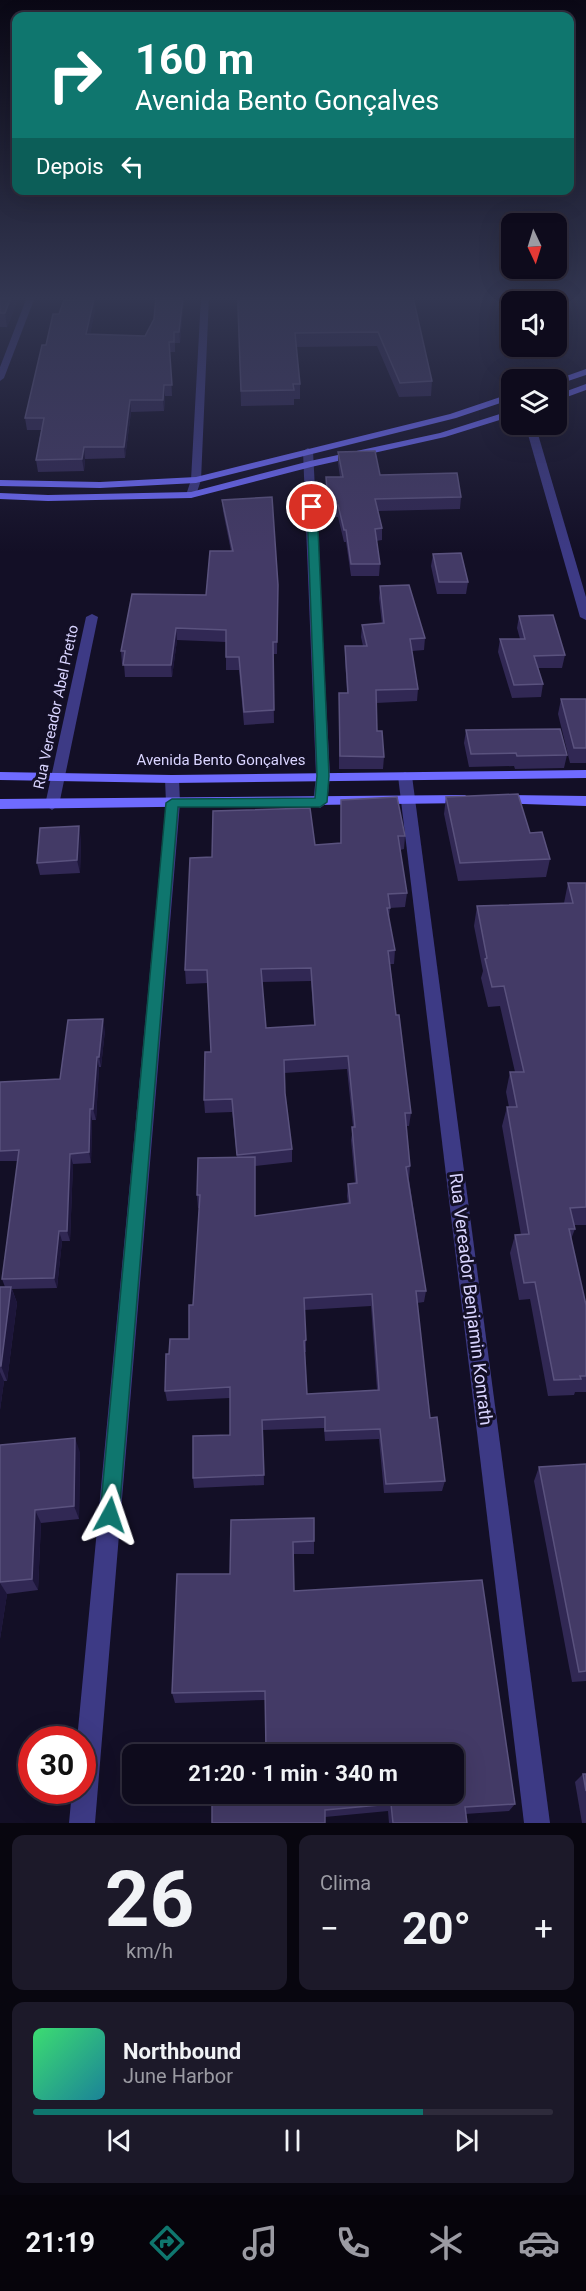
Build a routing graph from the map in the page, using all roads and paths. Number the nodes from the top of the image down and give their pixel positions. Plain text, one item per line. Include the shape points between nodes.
1 (201, 382) edge
2 (586, 387) edge
3 (567, 394) edge
4 (501, 400) edge
5 (501, 416) edge
6 (533, 435) edge
7 (308, 451) junction
8 (310, 464) junction
9 (196, 480) junction
10 (0, 483) edge
11 (192, 495) junction
12 (0, 496) edge
13 (92, 617) dead end
14 (586, 617) edge
15 (586, 774) edge
16 (0, 776) edge
17 (58, 776) junction
18 (323, 776) junction
19 (405, 776) junction
20 (172, 779) junction
21 (408, 800) junction
22 (586, 801) edge
23 (320, 802) junction
24 (172, 803) junction
25 (0, 804) edge
26 (52, 805) junction
27 (82, 1823) edge
28 (537, 1823) edge

1 - 9 street
2 - 3 main road
4 - 7 main road via 453,416
5 - 8 main road via 442,435
6 - 14 street
7 - 8 street
7 - 9 main road
8 - 11 main road
8 - 18 street
9 - 10 main road via 100,485
9 - 11 street
11 - 12 main road
13 - 17 street, Rua Vereador Abel Pretto
15 - 19 main road, Avenida Bento Gonçalves
16 - 17 main road, Avenida Bento Gonçalves
17 - 20 main road, Avenida Bento Gonçalves
17 - 26 street, Rua Vereador Abel Pretto
18 - 19 main road, Avenida Bento Gonçalves
18 - 20 main road, Avenida Bento Gonçalves
18 - 23 street
19 - 21 street, Rua Vereador Benjamin Konrath
20 - 24 street
21 - 22 main road
21 - 23 main road
21 - 28 street, Rua Vereador Benjamin Konrath
23 - 24 main road
24 - 26 main road
24 - 27 street
25 - 26 main road

